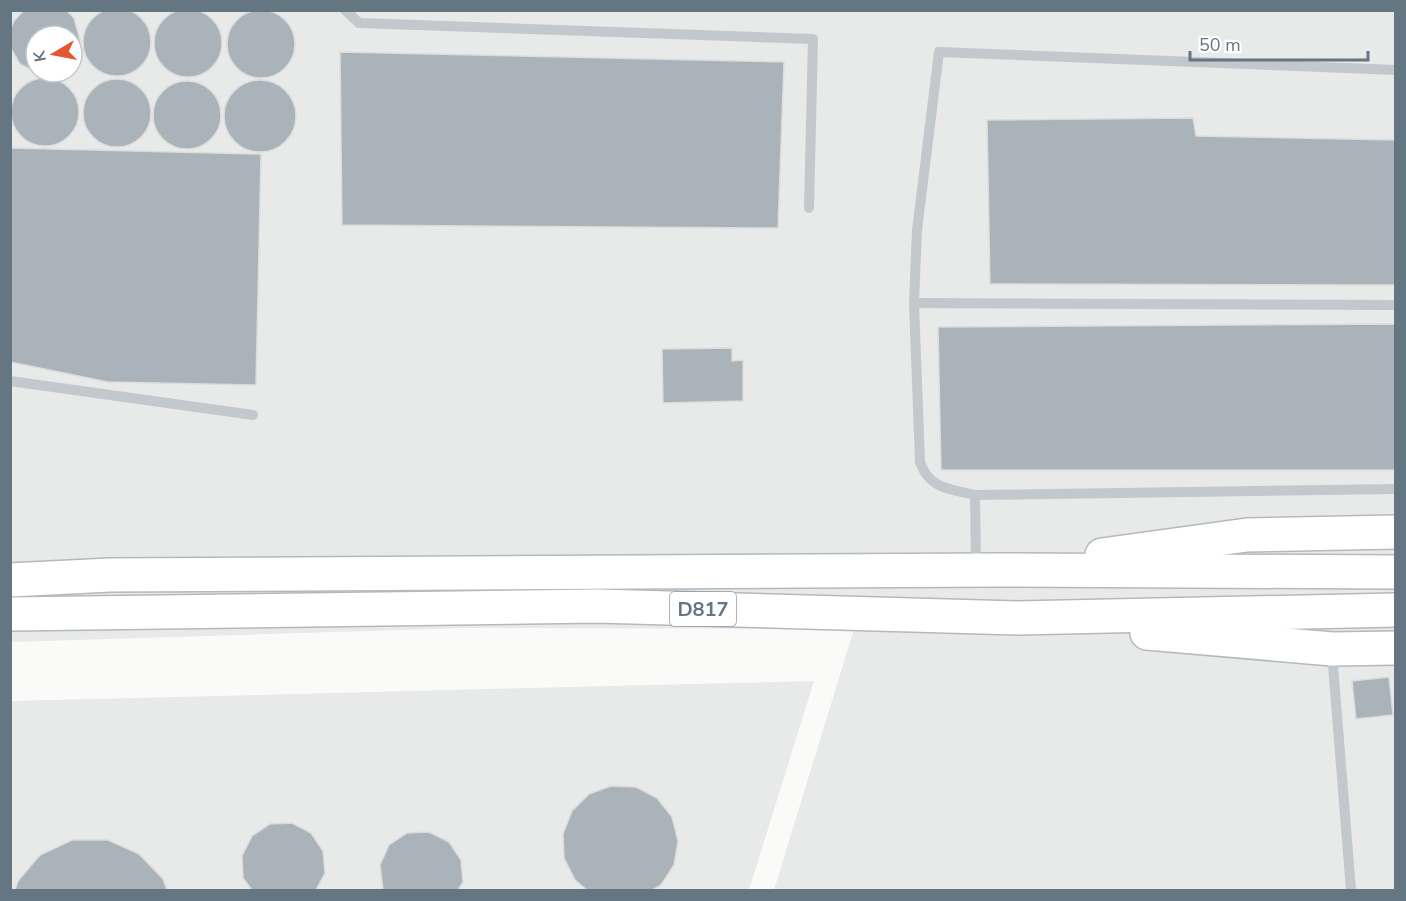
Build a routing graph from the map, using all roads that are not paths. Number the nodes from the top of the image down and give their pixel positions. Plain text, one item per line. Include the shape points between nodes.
1 (345, 10) edge
2 (1395, 70) edge
3 (809, 208) dead end
4 (914, 303) junction
5 (1395, 305) edge
6 (10, 381) edge
7 (253, 415) dead end
8 (1395, 489) edge
9 (975, 495) junction
10 (1395, 532) edge
11 (986, 570) junction
12 (1395, 573) edge
13 (10, 580) edge
14 (1395, 610) edge
15 (10, 614) edge
16 (1017, 618) junction
17 (1395, 648) edge
18 (1332, 649) junction
19 (1351, 891) edge

1 - 3 lane via 359,23 813,39
2 - 4 lane via 939,52 917,230
4 - 5 lane
4 - 9 lane via 920,462 926,476 938,487
6 - 7 lane
8 - 9 lane
9 - 11 lane
10 - 11 highway via 1247,535
11 - 12 highway, D817
11 - 13 highway, D817 via 110,575
14 - 16 highway, D817
15 - 16 highway, D817 via 598,606
16 - 18 highway
17 - 18 highway
18 - 19 lane

